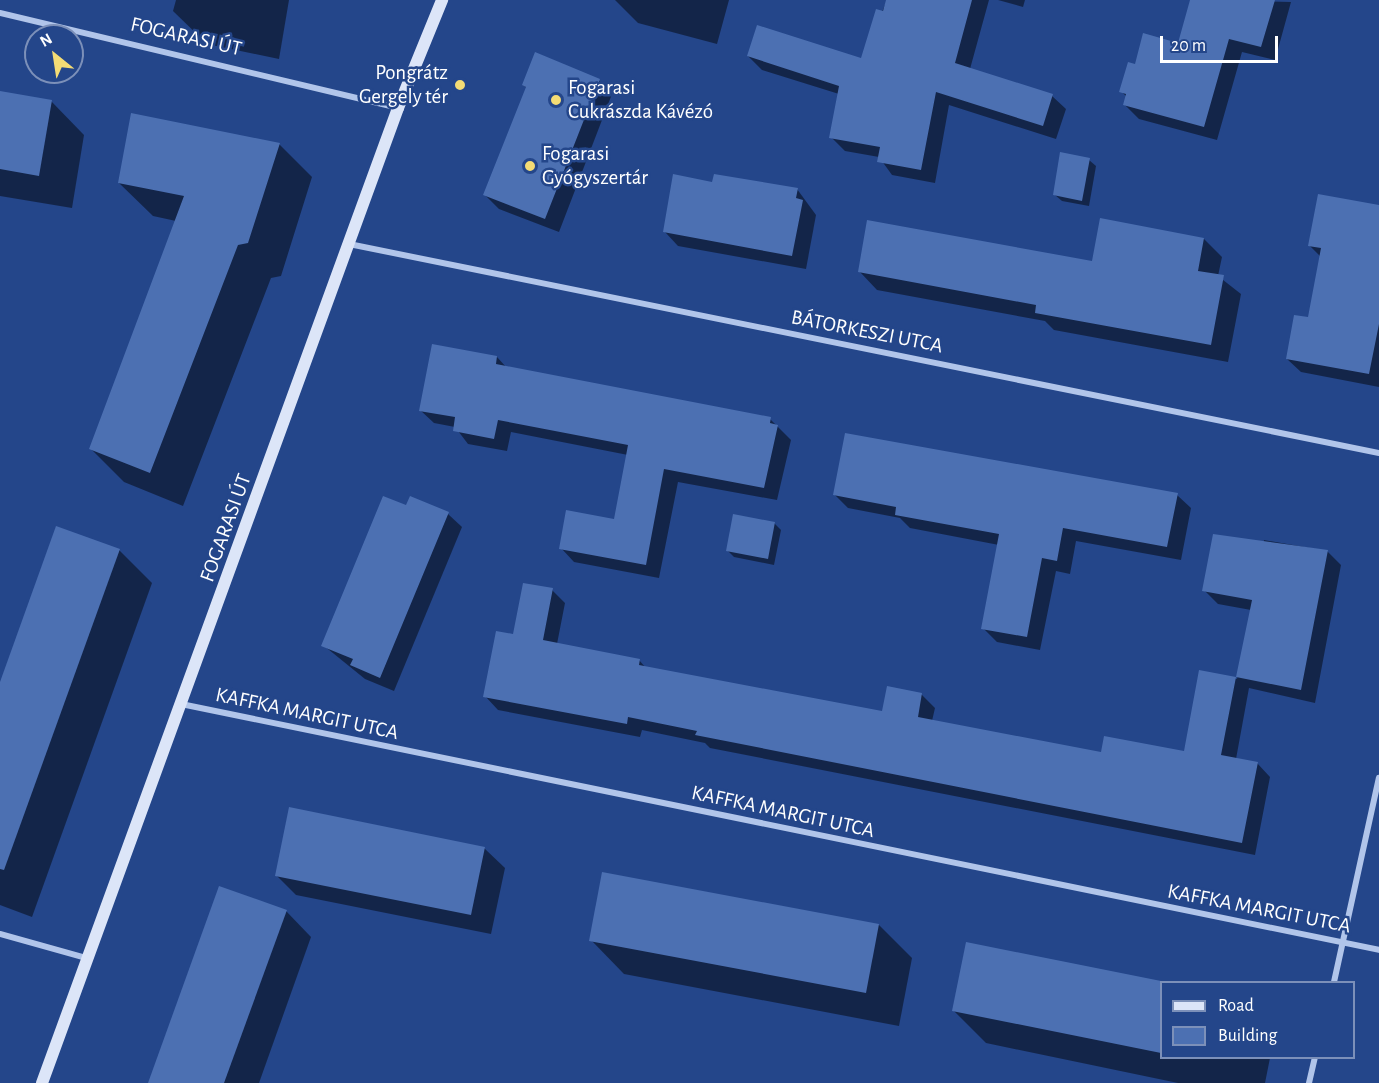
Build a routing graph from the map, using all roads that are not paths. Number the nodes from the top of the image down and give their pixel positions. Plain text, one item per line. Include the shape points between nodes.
1 (442, 0) edge
2 (0, 13) edge
3 (398, 108) junction
4 (349, 244) junction
5 (1379, 453) edge
6 (181, 704) junction
7 (1379, 778) edge
8 (0, 934) edge
9 (1344, 943) junction
10 (1379, 950) edge
11 (86, 958) junction
12 (1334, 981) edge
13 (1315, 1059) edge
14 (42, 1083) edge
15 (1309, 1083) edge

1 - 3 main road, FOGARASI ÚT
2 - 3 street, FOGARASI ÚT
3 - 4 main road, FOGARASI ÚT
4 - 5 street, BÁTORKESZI UTCA
4 - 6 main road, FOGARASI ÚT
6 - 9 street, KAFFKA MARGIT UTCA
6 - 11 main road, FOGARASI ÚT
7 - 9 street
8 - 11 street
9 - 10 street, KAFFKA MARGIT UTCA
9 - 12 street
11 - 14 main road, FOGARASI ÚT
13 - 15 street

